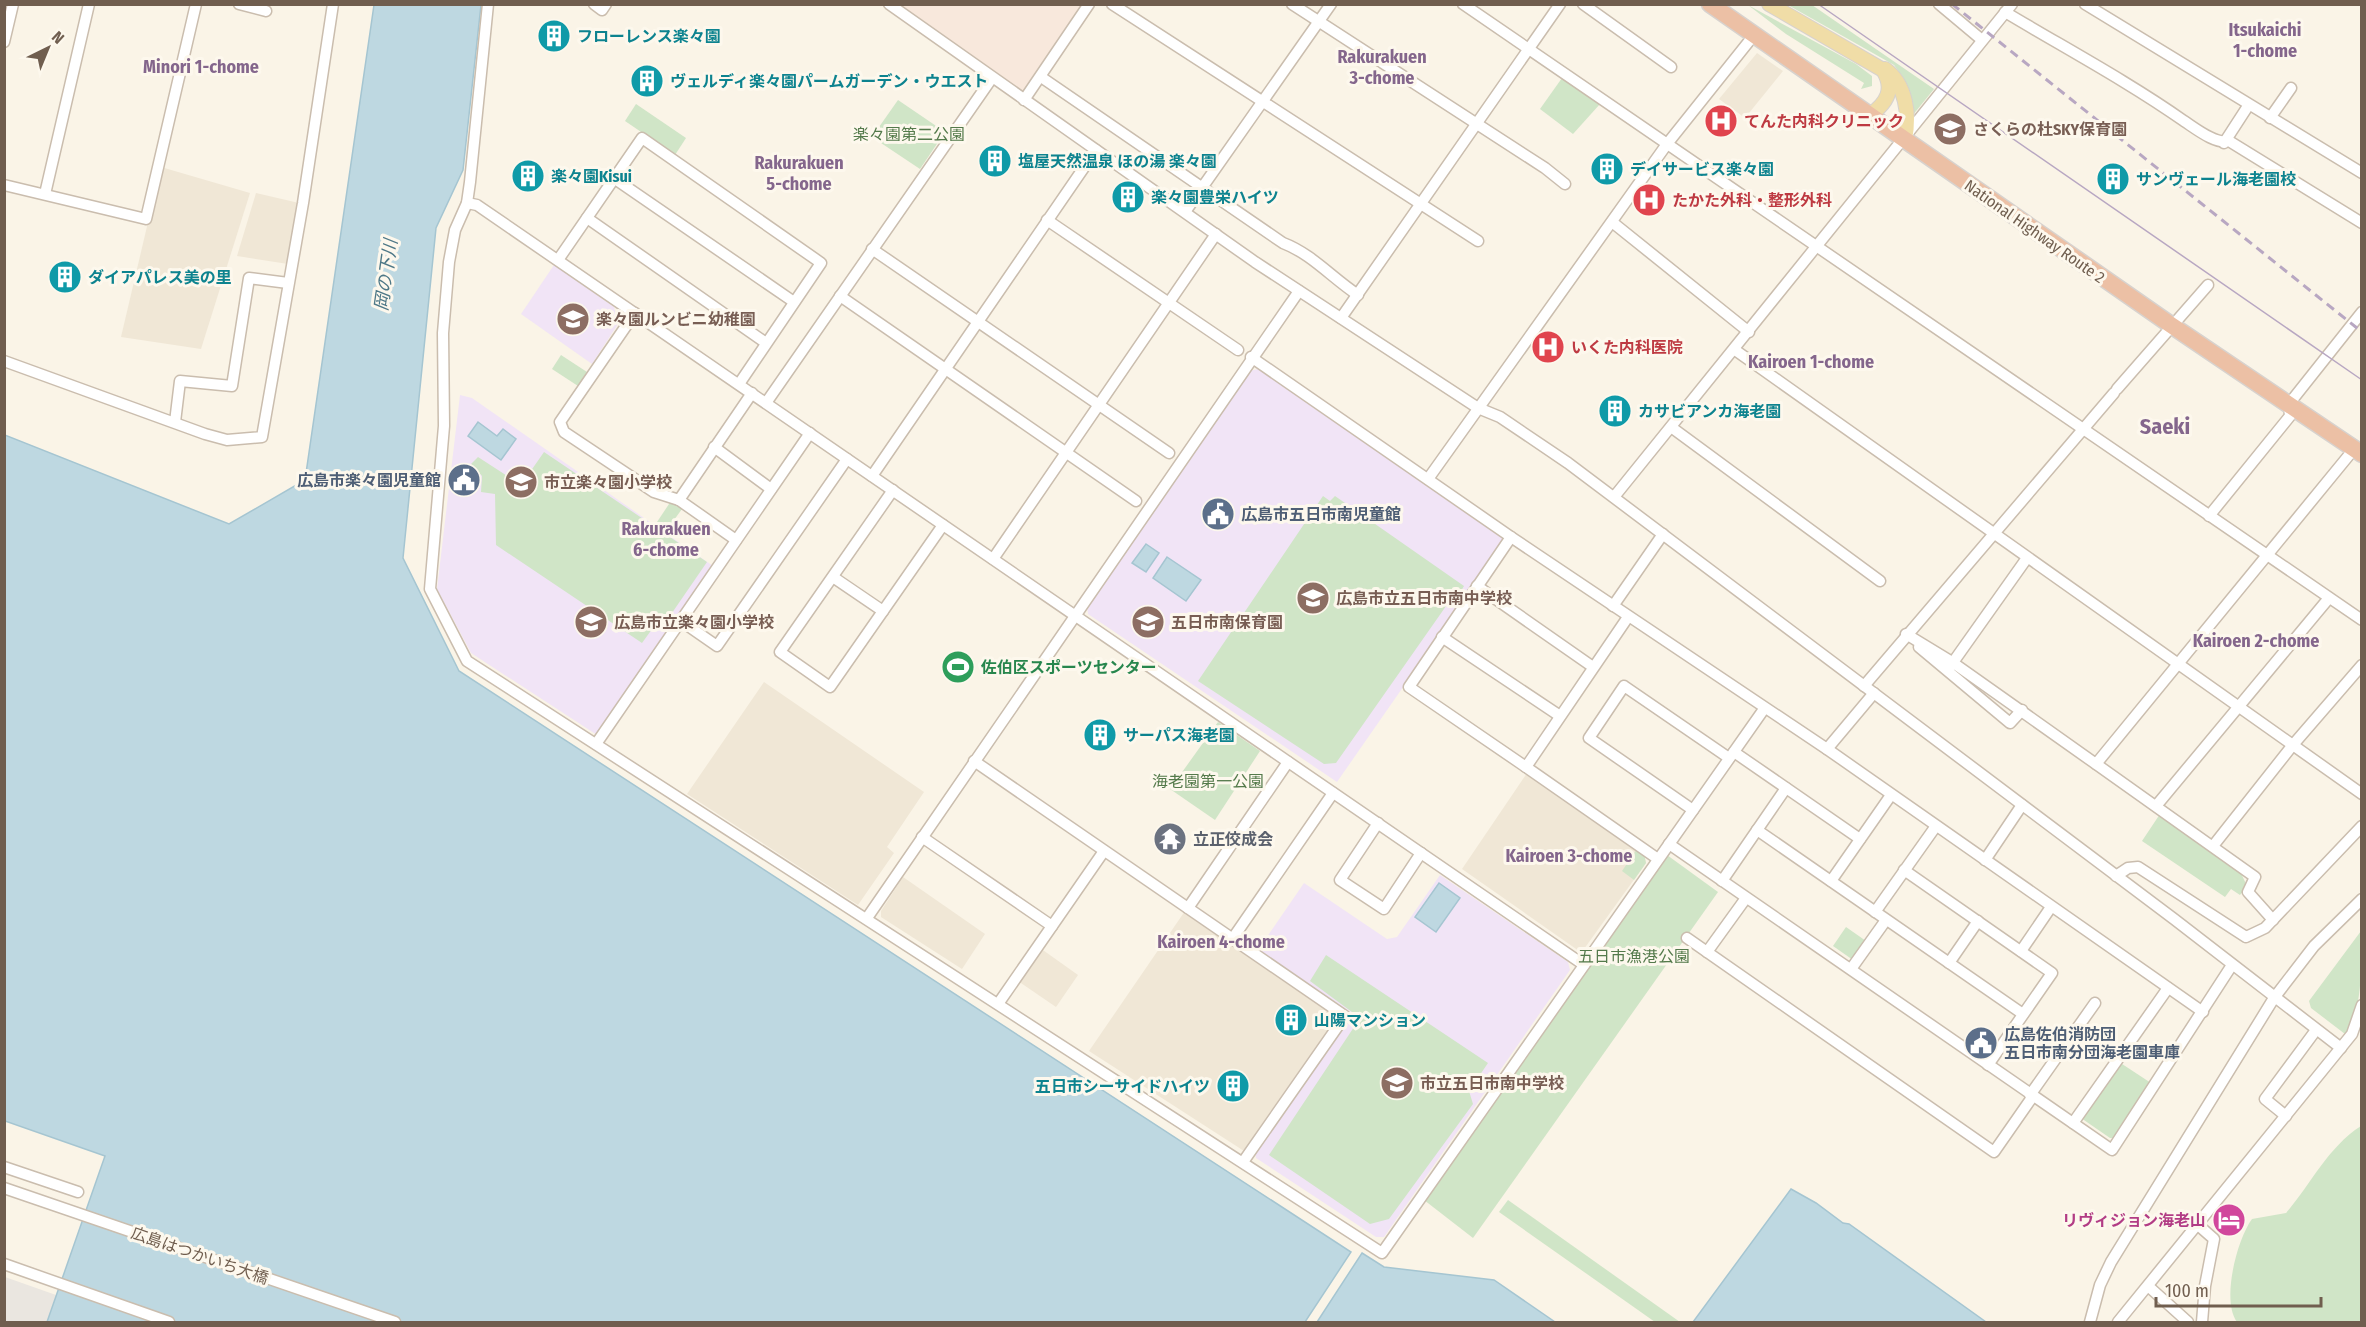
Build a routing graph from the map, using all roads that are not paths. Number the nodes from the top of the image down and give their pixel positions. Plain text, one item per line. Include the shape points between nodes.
1 (13, 4) edge
2 (89, 4) edge
3 (196, 4) edge
4 (239, 4) edge
5 (333, 4) edge
6 (488, 4) edge
7 (594, 4) edge
8 (606, 4) edge
9 (889, 4) edge
10 (1089, 4) edge
11 (1112, 4) edge
12 (1292, 4) edge
13 (1331, 4) edge
14 (1463, 4) edge
15 (1560, 4) edge
16 (1582, 4) edge
17 (1710, 4) edge
18 (1770, 4) edge
19 (1939, 4) edge
20 (2085, 4) edge
21 (2008, 7) edge
22 (266, 11) dead end
23 (1319, 22) junction
24 (1754, 35) junction
25 (1982, 40) junction
26 (4, 42) edge
27 (1528, 49) junction
28 (1876, 64) junction
29 (1671, 67) dead end
30 (1041, 77) junction
31 (992, 78) junction
32 (2291, 88) dead end
33 (1024, 100) junction
34 (1262, 102) junction
35 (2248, 106) junction
36 (1870, 115) junction
37 (2270, 118) junction
38 (1478, 124) junction
39 (1905, 139) junction
40 (2224, 143) junction
41 (1667, 144) junction
42 (1096, 150) junction
43 (2361, 173) edge
44 (615, 178) junction
45 (1565, 184) dead end
46 (4, 185) edge
47 (1203, 188) junction
48 (45, 194) junction
49 (466, 203) junction
50 (1420, 205) junction
51 (1185, 212) junction
52 (587, 218) junction
53 (1047, 220) junction
54 (1612, 222) junction
55 (2361, 223) edge
56 (1216, 234) junction
57 (1478, 241) dead end
58 (1818, 248) junction
59 (872, 249) junction
60 (558, 260) junction
61 (288, 283) junction
62 (2208, 285) dead end
63 (1299, 291) junction
64 (1358, 295) junction
65 (840, 296) junction
66 (794, 302) junction
67 (1169, 303) junction
68 (2361, 312) edge
69 (635, 313) junction
70 (1341, 318) junction
71 (978, 321) junction
72 (2171, 326) junction
73 (1749, 332) junction
74 (766, 343) junction
75 (1238, 350) dead end
76 (1734, 350) junction
77 (1251, 357) junction
78 (4, 361) edge
79 (945, 369) junction
80 (739, 384) junction
81 (752, 393) junction
82 (766, 403) junction
83 (2289, 404) junction
84 (1100, 405) junction
85 (1478, 408) junction
86 (175, 422) junction
87 (1671, 427) junction
88 (2083, 429) junction
89 (810, 433) junction
90 (714, 447) junction
91 (1067, 452) junction
92 (2358, 452) edge
93 (1169, 453) dead end
94 (847, 459) junction
95 (872, 476) junction
96 (1428, 479) junction
97 (771, 489) junction
98 (893, 490) junction
99 (1614, 497) junction
100 (679, 500) junction
101 (1136, 501) dead end
102 (2209, 516) junction
103 (943, 525) junction
104 (1991, 533) junction
105 (1663, 534) junction
106 (1511, 537) junction
107 (736, 540) junction
108 (2266, 555) junction
109 (2027, 558) junction
110 (993, 559) junction
111 (833, 577) junction
112 (1880, 581) dead end
113 (1477, 586) junction
114 (2329, 598) junction
115 (1613, 606) junction
116 (883, 611) junction
117 (1075, 615) junction
118 (1628, 617) junction
119 (2361, 620) edge
120 (681, 621) junction
121 (1906, 634) junction
122 (1442, 637) junction
123 (2176, 665) junction
124 (2361, 665) edge
125 (1593, 667) junction
126 (1949, 667) junction
127 (1864, 686) junction
128 (1874, 693) junction
129 (2238, 708) junction
130 (1764, 709) junction
131 (2022, 710) junction
132 (1560, 716) junction
133 (596, 744) junction
134 (2292, 746) junction
135 (1827, 749) junction
136 (1732, 755) junction
137 (974, 760) junction
138 (1287, 762) junction
139 (2096, 764) junction
140 (1526, 767) junction
141 (1786, 788) junction
142 (1333, 793) junction
143 (2361, 794) edge
144 (1891, 795) junction
145 (2022, 804) junction
146 (2156, 806) junction
147 (1693, 810) junction
148 (1378, 823) junction
149 (1936, 826) junction
150 (2361, 826) edge
151 (1757, 830) junction
152 (922, 837) junction
153 (1860, 839) junction
154 (1669, 844) junction
155 (2213, 846) junction
156 (1104, 851) junction
157 (1421, 853) junction
158 (1658, 859) junction
159 (1985, 860) junction
160 (1905, 870) junction
161 (2116, 876) junction
162 (1722, 880) junction
163 (1831, 881) junction
164 (1746, 898) junction
165 (2361, 899) edge
166 (2051, 907) junction
167 (1188, 908) junction
168 (1875, 912) junction
169 (867, 918) junction
170 (1886, 920) junction
171 (2272, 920) junction
172 (1978, 921) junction
173 (1052, 926) junction
174 (1233, 938) junction
175 (1687, 938) dead end
176 (2021, 951) junction
177 (1707, 952) junction
178 (1948, 963) junction
179 (1584, 965) junction
180 (2232, 965) junction
181 (1851, 969) junction
182 (2168, 988) junction
183 (2274, 998) junction
184 (2095, 1003) dead end
185 (998, 1004) junction
186 (2361, 1005) edge
187 (2203, 1012) junction
188 (2023, 1014) junction
189 (2316, 1030) junction
190 (2341, 1048) junction
191 (1988, 1065) junction
192 (2032, 1095) junction
193 (2286, 1116) junction
194 (2073, 1124) junction
195 (1244, 1162) junction
196 (4, 1167) edge
197 (4, 1188) edge
198 (78, 1192) dead end
199 (2198, 1225) junction
200 (4, 1264) edge
201 (2148, 1286) junction
202 (169, 1323) edge
203 (395, 1323) edge
204 (2091, 1323) edge
205 (2118, 1323) edge
206 (2188, 1323) edge
207 (2202, 1323) edge

1 - 26 street
2 - 48 street
3 - 48 street via 146,219
4 - 22 street
5 - 61 street
6 - 49 street
7 - 8 street via 602,10
9 - 31 street
10 - 30 street
11 - 34 street
12 - 23 street
13 - 23 street
14 - 27 street
15 - 27 street
16 - 29 street
17 - 24 highway, National Highway Route 2
18 - 28 main road
19 - 25 street
20 - 35 street
21 - 25 street
21 - 40 street
23 - 34 street
23 - 38 street
24 - 36 highway, National Highway Route 2
24 - 41 street
25 - 39 street
27 - 38 street
27 - 41 street
28 - 36 main road via 1888,77 1889,95
28 - 39 main road via 1893,75 1902,89
30 - 33 street
30 - 47 street
31 - 33 street
31 - 59 street
32 - 37 street
33 - 42 street
34 - 47 street
34 - 50 street
35 - 37 street
35 - 40 street
36 - 39 highway, National Highway Route 2
37 - 43 street
38 - 45 street
38 - 50 street
39 - 58 street
39 - 72 highway, National Highway Route 2
40 - 55 street via 2229,141
41 - 54 street
41 - 58 street
42 - 51 street
42 - 53 street
44 - 52 street
44 - 66 street
44 - 66 street via 642,138 821,263
46 - 48 street
47 - 51 street
47 - 64 street via 1313,259
49 - 60 street via 477,205
49 - 133 street via 454,230 449,262 443,333 444,426 430,589 467,661
50 - 57 street
50 - 64 street
51 - 56 street
52 - 60 street
52 - 74 street
53 - 67 street
53 - 71 street
54 - 73 street
54 - 85 street
56 - 63 street
56 - 67 street
58 - 73 street
58 - 88 street
59 - 65 street
59 - 71 street
60 - 69 street
61 - 86 street via 249,278 232,386 180,381
61 - 86 street via 262,436 227,440
62 - 72 street
63 - 70 street
63 - 77 street
64 - 70 street
65 - 79 street
65 - 82 street
66 - 74 street
67 - 75 street
67 - 84 street
68 - 83 street
69 - 80 street
69 - 100 street via 560,422 564,432 654,492
70 - 85 street
71 - 79 street
71 - 84 street
72 - 83 highway, National Highway Route 2
72 - 88 street
73 - 76 street
74 - 80 street
76 - 87 street
76 - 104 street
77 - 96 street
77 - 117 street
78 - 86 street
79 - 91 street
79 - 95 street
80 - 81 street
81 - 82 street
81 - 90 street
82 - 89 street
83 - 92 highway, National Highway Route 2
83 - 102 street via 2290,416
84 - 91 street
84 - 93 street
85 - 96 street
85 - 99 street via 1500,417
87 - 99 street
87 - 112 street
88 - 102 street
88 - 104 street
89 - 94 street
89 - 97 street
90 - 97 street
90 - 100 street
91 - 101 street
91 - 110 street
92 - 108 street
94 - 95 street
94 - 120 street via 717,646
95 - 98 street
96 - 106 street
97 - 107 street
98 - 103 street
98 - 111 street
99 - 105 street
100 - 107 street
102 - 108 street
103 - 110 street
103 - 116 street
104 - 109 street
104 - 121 street
105 - 115 street
105 - 127 street
106 - 113 street
106 - 115 street
107 - 120 street
108 - 114 street
108 - 123 street
109 - 123 street
109 - 126 street
110 - 117 street
111 - 116 street
111 - 116 street via 780,652 830,687
113 - 122 street
113 - 125 street
114 - 119 street
114 - 129 street
115 - 118 street
117 - 137 street
117 - 138 street
118 - 125 street
118 - 130 street
120 - 133 street
121 - 126 street
121 - 127 street
122 - 132 street
122 - 140 street via 1408,687
123 - 129 street
123 - 139 street
124 - 134 street
125 - 132 street
126 - 131 street
126 - 131 street via 2010,723
127 - 128 street
128 - 135 street
128 - 145 street
129 - 134 street
129 - 146 street
130 - 135 street
130 - 136 street
131 - 139 street
132 - 140 street
133 - 169 street
134 - 143 street
134 - 155 street
135 - 144 street
136 - 141 street
136 - 147 street
136 - 147 street via 1624,686 1589,738
137 - 152 street
137 - 156 street
138 - 142 street
138 - 167 street
139 - 146 street
140 - 158 street
141 - 151 street
141 - 153 street
142 - 148 street
142 - 174 street
144 - 149 street
144 - 153 street
145 - 159 street
145 - 161 street
146 - 155 street
147 - 154 street
148 - 157 street
148 - 157 street via 1340,880 1384,909
149 - 159 street
149 - 160 street
150 - 171 street
151 - 162 street
151 - 163 street
152 - 169 street
152 - 173 street
153 - 163 street
154 - 158 street
154 - 162 street
155 - 171 street via 2255,877 2247,892
156 - 167 street
156 - 173 street
157 - 179 street
158 - 179 street
159 - 166 street
160 - 168 street
160 - 172 street
161 - 171 street via 2127,867 2138,867 2246,937
161 - 180 street
162 - 164 street
163 - 168 street
164 - 177 street
164 - 181 street
165 - 183 street via 2314,946
166 - 176 street
166 - 182 street
167 - 174 street
168 - 170 street
169 - 185 street
170 - 178 street
170 - 181 street
172 - 176 street
172 - 178 street
173 - 185 street
174 - 195 street via 1345,1016
175 - 177 street
176 - 188 street via 2052,973
177 - 192 street via 1994,1152
178 - 188 street
179 - 195 street via 1382,1253
180 - 183 street
180 - 187 street
181 - 191 street
182 - 187 street
182 - 194 street
183 - 189 street
183 - 204 street via 2111,1262 2100,1285
184 - 192 street
185 - 195 street
186 - 190 street via 2357,1025
187 - 194 street via 2112,1150
188 - 191 street
189 - 190 street
189 - 193 street via 2265,1099
190 - 193 street
191 - 192 street
192 - 194 street
193 - 199 street
196 - 198 street
197 - 203 street, 広島はつかいち大橋
199 - 201 street
199 - 207 street via 2214,1239
200 - 202 street
201 - 205 street
201 - 206 street

